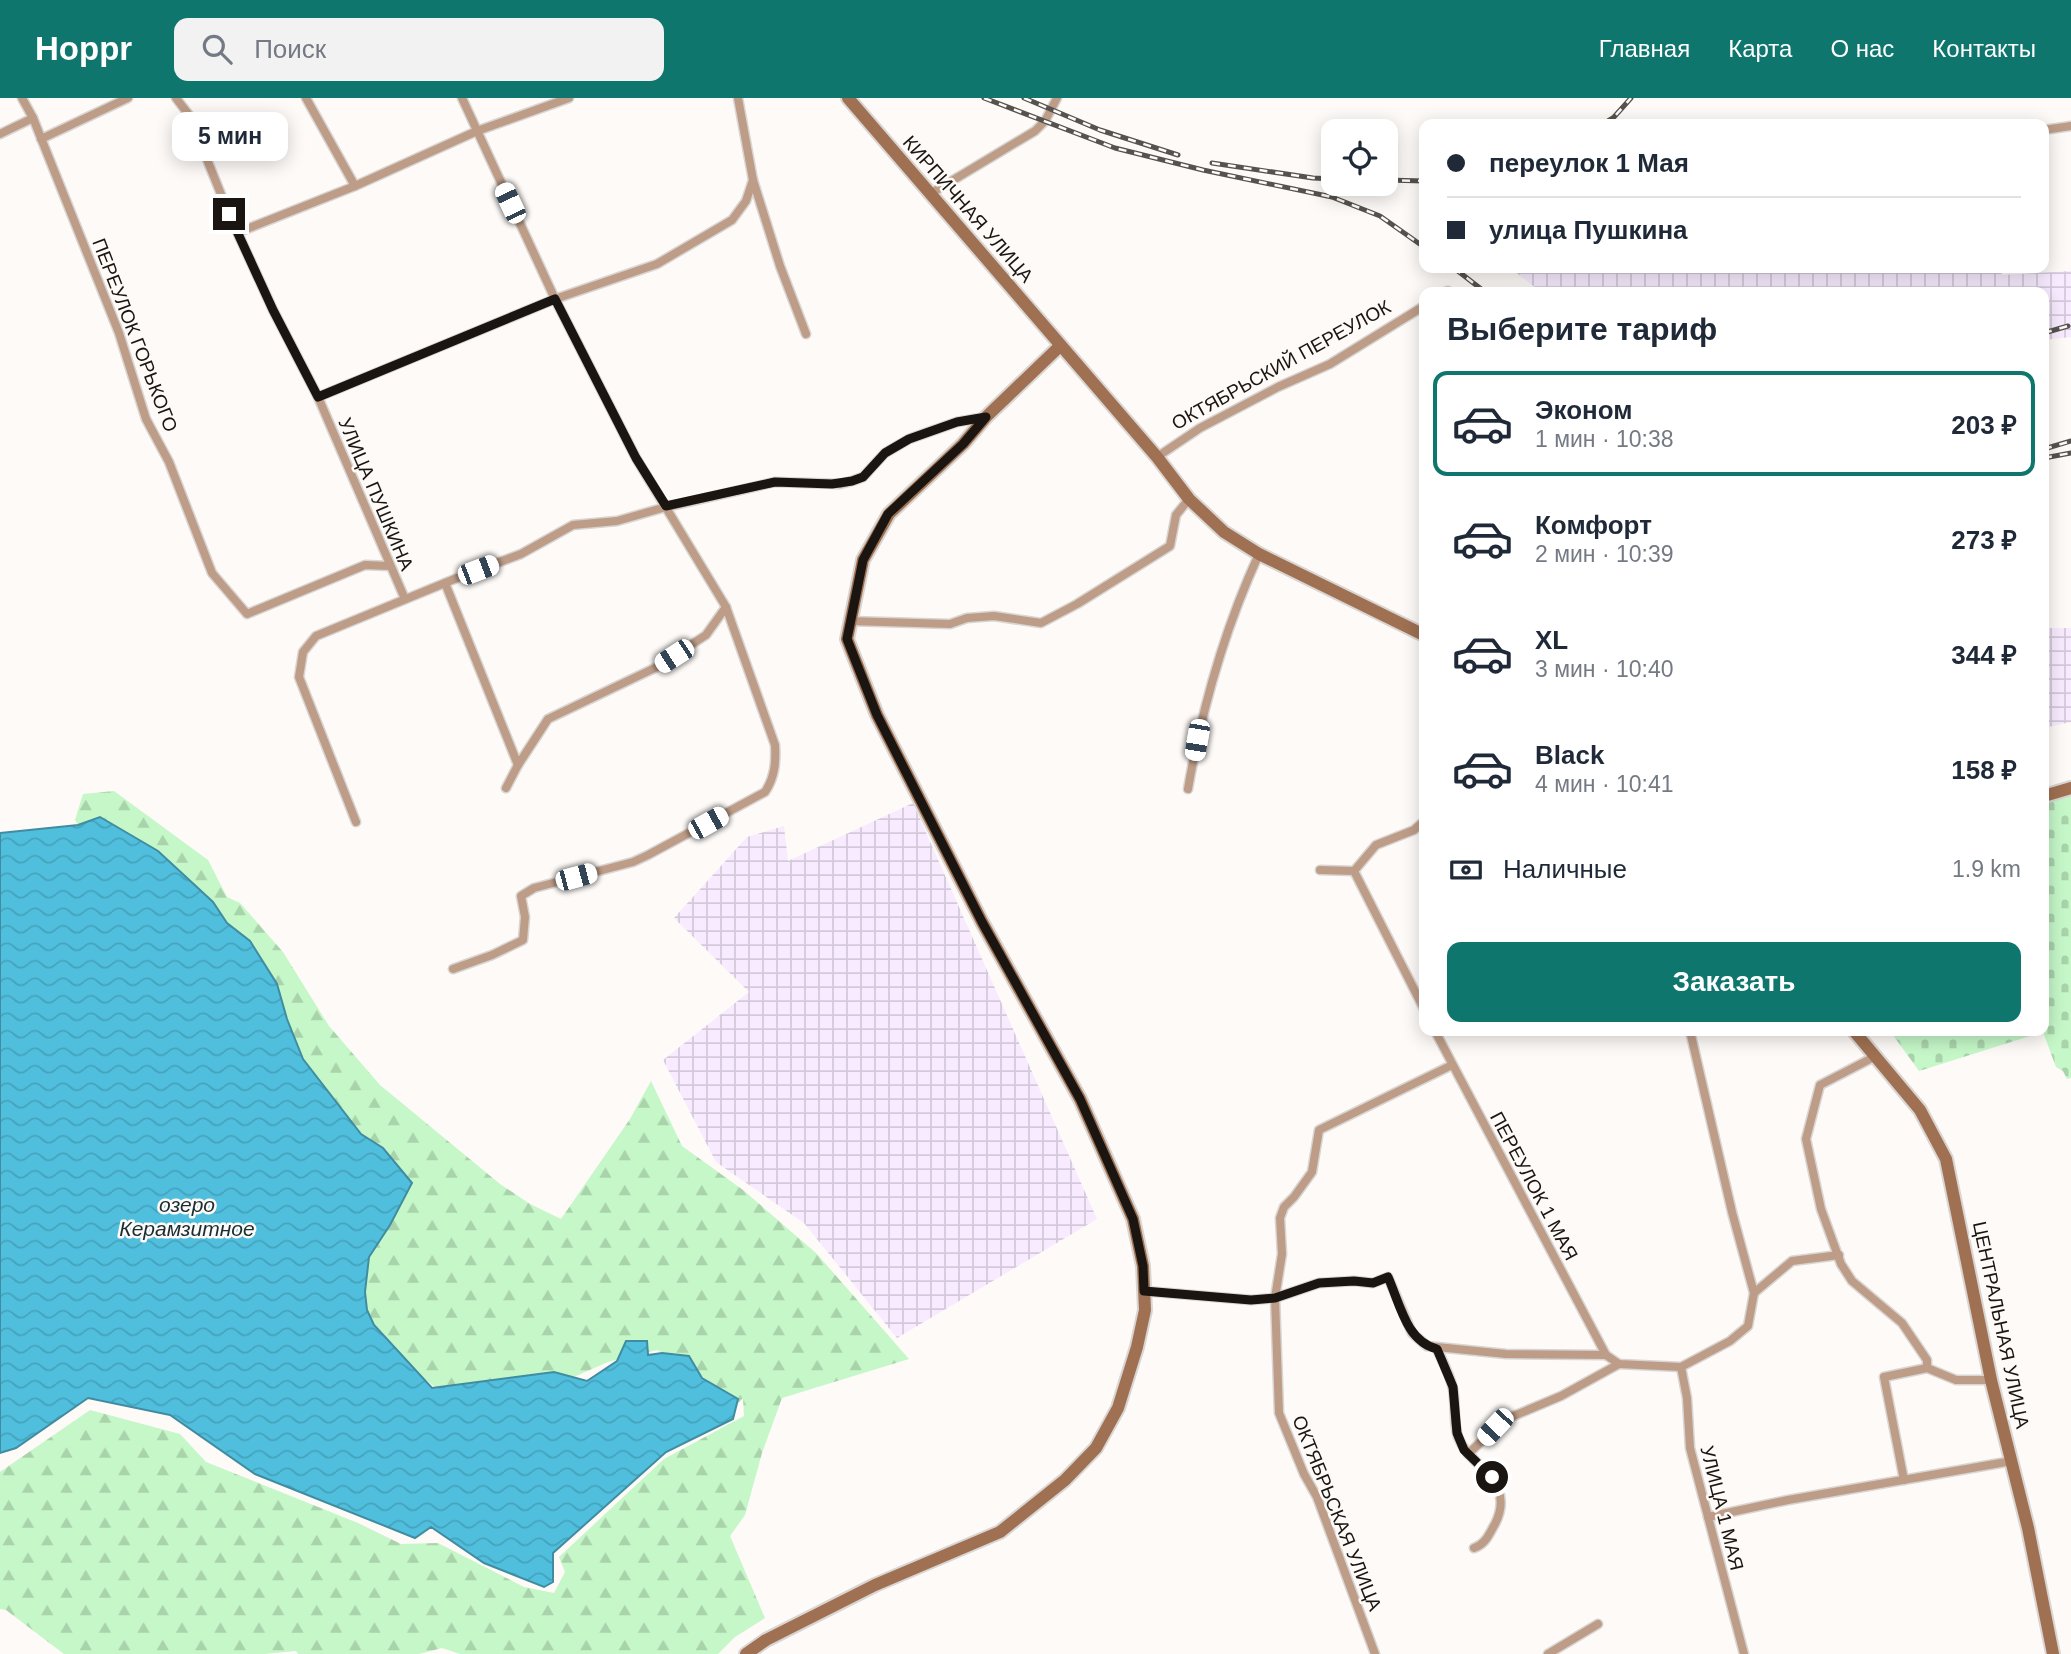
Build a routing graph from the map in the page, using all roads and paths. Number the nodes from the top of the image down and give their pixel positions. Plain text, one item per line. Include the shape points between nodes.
1 (22, 98) edge
2 (128, 98) edge
3 (176, 98) edge
4 (306, 98) edge
5 (462, 98) edge
6 (569, 98) edge
7 (738, 98) edge
8 (848, 98) edge
9 (1057, 98) edge
10 (33, 118) junction
11 (2071, 126) edge
12 (2049, 129) edge
13 (477, 131) junction
14 (0, 134) edge
15 (41, 139) junction
16 (753, 180) junction
17 (355, 186) junction
18 (930, 194) junction
19 (239, 232) junction
20 (555, 299) junction
21 (1419, 309) edge
22 (806, 334) dead end
23 (1060, 346) junction
24 (318, 397) junction
25 (986, 417) junction
26 (1157, 457) junction
27 (1189, 499) junction
28 (666, 506) junction
29 (1259, 554) junction
30 (389, 566) junction
31 (445, 583) junction
32 (405, 599) junction
33 (726, 607) junction
34 (849, 621) junction
35 (1419, 631) edge
36 (517, 765) junction
37 (506, 788) dead end
38 (2071, 788) edge
39 (1188, 789) dead end
40 (2049, 795) edge
41 (356, 822) dead end
42 (1419, 826) edge
43 (1320, 870) dead end
44 (1354, 871) junction
45 (453, 969) dead end
46 (1419, 999) edge
47 (1438, 1036) edge
48 (1691, 1036) edge
49 (1858, 1036) edge
50 (1876, 1056) junction
51 (1452, 1065) junction
52 (1839, 1255) junction
53 (1144, 1291) junction
54 (1754, 1293) junction
55 (1275, 1298) junction
56 (1437, 1349) junction
57 (1606, 1355) junction
58 (1619, 1364) junction
59 (1681, 1367) junction
60 (1927, 1368) junction
61 (1991, 1380) junction
62 (1468, 1454) junction
63 (2012, 1461) junction
64 (1904, 1480) junction
65 (1708, 1517) junction
66 (1474, 1548) dead end
67 (1598, 1624) dead end
68 (746, 1654) edge
69 (1375, 1654) edge
70 (1548, 1654) edge
71 (1744, 1654) edge
72 (2053, 1654) edge

1 - 10 street, ПЕРЕУЛОК ГОРЬКОГО
2 - 15 street
3 - 19 street, УЛИЦА ПУШКИНА via 189,114
4 - 17 street
5 - 13 street
6 - 13 street
7 - 16 street
8 - 18 street, КИРПИЧНАЯ УЛИЦА
9 - 18 street via 1035,131
10 - 14 street
10 - 15 street, ПЕРЕУЛОК ГОРЬКОГО
11 - 12 street
13 - 17 street
13 - 20 street
15 - 30 street, ПЕРЕУЛОК ГОРЬКОГО via 119,333 146,419 169,462 212,573 247,614 365,565
16 - 20 street via 746,201 732,220 657,264
16 - 22 street
17 - 19 street
18 - 23 street, КИРПИЧНАЯ УЛИЦА
19 - 24 street, УЛИЦА ПУШКИНА
20 - 24 street
20 - 28 street via 636,458
21 - 26 street, ОКТЯБРЬСКИЙ ПЕРЕУЛОК via 1330,365 1212,422
23 - 25 street
23 - 26 street
24 - 30 street, УЛИЦА ПУШКИНА
25 - 28 street via 909,439 852,481 775,482
25 - 34 street via 888,514 863,560
26 - 27 street
27 - 29 street via 1224,532
27 - 34 street via 1176,515 1170,546 1041,623 994,616 950,624
28 - 31 street via 617,522 573,525 521,554
28 - 33 street
29 - 35 street
29 - 39 street via 1220,656
30 - 32 street, УЛИЦА ПУШКИНА
31 - 32 street
31 - 36 street
32 - 41 street via 316,636 303,652 299,677
33 - 36 street via 706,635 657,667 548,719
33 - 45 street via 775,744 776,766 765,792 633,862 534,888 521,896 523,940
34 - 53 street via 847,639 877,715 982,922 1080,1099 1128,1207 1143,1266
36 - 37 street
38 - 40 street
42 - 44 street via 1376,845
43 - 44 street
44 - 46 street
47 - 51 street, ПЕРЕУЛОК 1 МАЯ
48 - 54 street
49 - 50 street, ЦЕНТРАЛЬНАЯ УЛИЦА
50 - 52 street via 1820,1085 1806,1139 1821,1209
50 - 61 street, ЦЕНТРАЛЬНАЯ УЛИЦА via 1920,1110 1946,1159
51 - 55 street, ОКТЯБРЬСКАЯ УЛИЦА via 1319,1130 1312,1172 1280,1218 1282,1254
51 - 57 street, ПЕРЕУЛОК 1 МАЯ
52 - 54 street via 1792,1261
52 - 60 street via 1852,1281 1902,1323 1927,1360
53 - 55 street
53 - 68 street via 1137,1347 1118,1408 1096,1448 1065,1480 1000,1532 875,1585
54 - 59 street via 1748,1326
55 - 56 street via 1319,1283 1373,1283 1388,1277 1405,1321 1420,1342
55 - 69 street, ОКТЯБРЬСКАЯ УЛИЦА via 1279,1413 1317,1497
56 - 57 street
56 - 62 street via 1453,1387 1457,1433
57 - 58 street
58 - 59 street
58 - 62 street via 1504,1420
59 - 65 street, УЛИЦА 1 МАЯ via 1690,1448
60 - 61 street via 1956,1380
60 - 64 street via 1884,1377
61 - 63 street, ЦЕНТРАЛЬНАЯ УЛИЦА
62 - 66 street via 1492,1477 1499,1494 1499,1515 1486,1540
63 - 64 street
63 - 72 street, ЦЕНТРАЛЬНАЯ УЛИЦА
64 - 65 street
65 - 71 street, УЛИЦА 1 МАЯ
67 - 70 street

